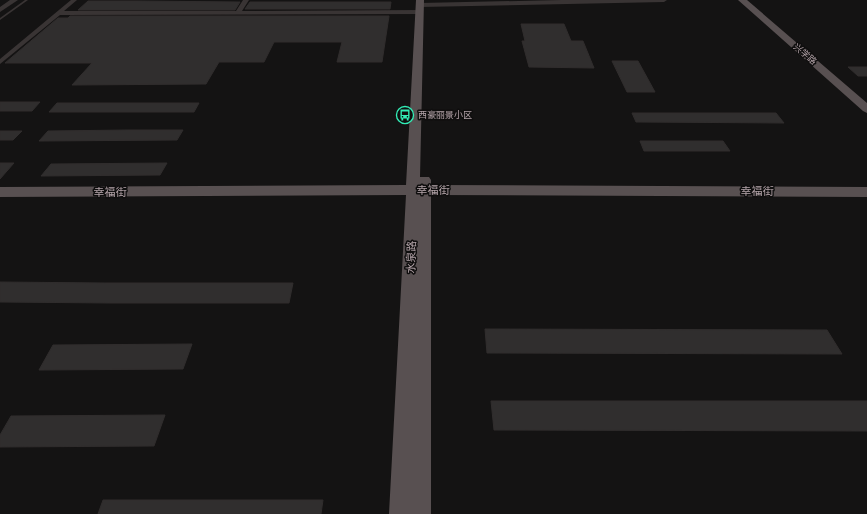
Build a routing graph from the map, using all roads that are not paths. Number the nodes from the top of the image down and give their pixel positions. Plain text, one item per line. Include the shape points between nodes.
1 (15, 0) edge
2 (27, 0) edge
3 (74, 0) edge
4 (246, 0) edge
5 (664, 0) edge
6 (742, 0) edge
7 (423, 4) edge
8 (0, 10) edge
9 (238, 12) junction
10 (59, 13) junction
11 (0, 19) edge
12 (0, 62) edge
13 (867, 108) edge
14 (0, 192) edge
15 (867, 192) edge
16 (419, 194) junction
17 (867, 198) edge
18 (0, 199) edge
19 (401, 514) edge
20 (419, 514) edge

1 - 8 street
2 - 11 lane
3 - 10 street
4 - 9 street
5 - 7 street
6 - 13 main road, 兴学路
7 - 9 street
7 - 16 main road, 水泉路
9 - 10 street
10 - 12 street
14 - 16 main road, 幸福街
15 - 16 main road, 幸福街
16 - 17 main road, 幸福街
16 - 18 main road, 幸福街
16 - 19 main road, 水泉路
16 - 20 main road, 水泉路

